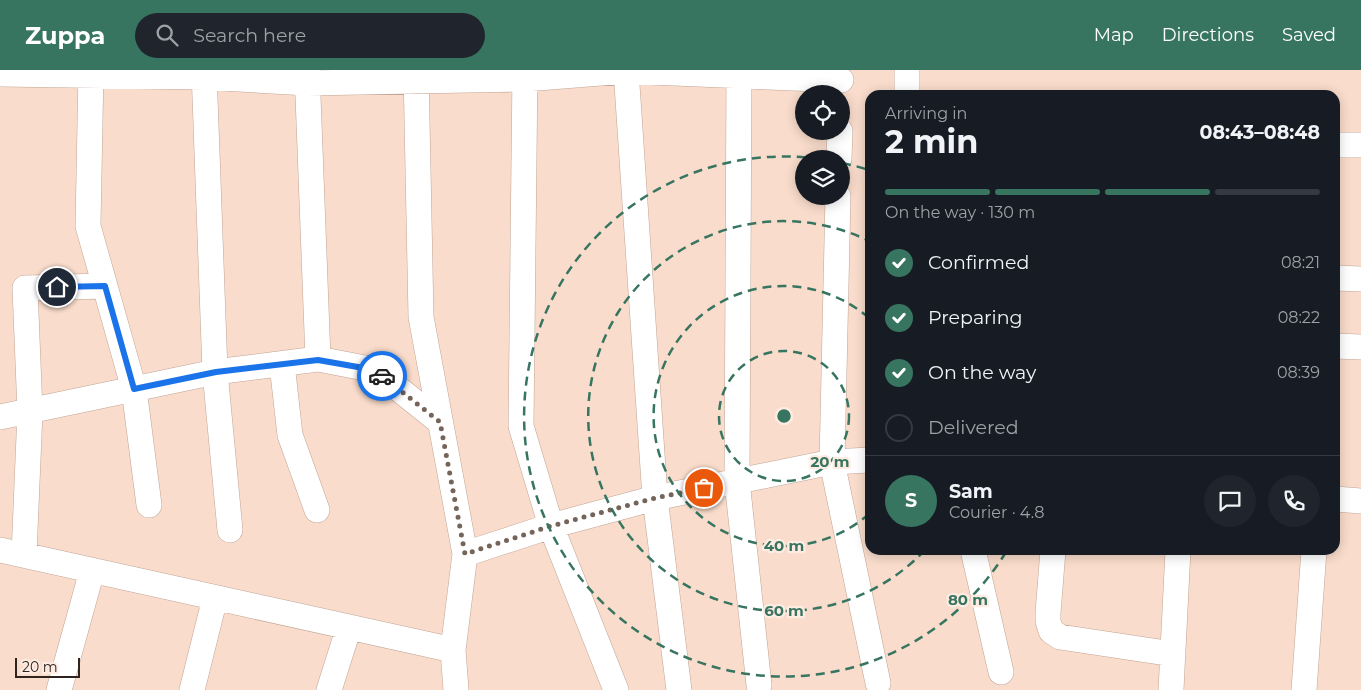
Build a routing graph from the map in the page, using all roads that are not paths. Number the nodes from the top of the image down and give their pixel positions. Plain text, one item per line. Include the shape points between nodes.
1 (626, 70) edge
2 (907, 70) edge
3 (92, 72) edge
4 (739, 73) edge
5 (0, 74) edge
6 (204, 74) edge
7 (525, 75) edge
8 (416, 76) edge
9 (307, 77) edge
10 (841, 81) edge
11 (907, 90) edge
12 (1340, 145) edge
13 (1361, 146) edge
14 (838, 205) edge
15 (1340, 278) edge
16 (1361, 279) edge
17 (105, 286) junction
18 (1340, 346) edge
19 (1361, 347) edge
20 (318, 360) junction
21 (282, 364) junction
22 (216, 372) junction
23 (134, 389) junction
24 (30, 412) junction
25 (0, 417) edge
26 (440, 422) junction
27 (865, 460) edge
28 (832, 462) junction
29 (737, 480) junction
30 (655, 498) junction
31 (1340, 499) edge
32 (1361, 500) edge
33 (149, 505) dead end
34 (317, 510) dead end
35 (551, 526) junction
36 (230, 530) dead end
37 (0, 550) edge
38 (465, 554) junction
39 (974, 555) edge
40 (1053, 555) edge
41 (1178, 555) edge
42 (1314, 555) edge
43 (24, 556) junction
44 (92, 571) junction
45 (215, 598) junction
46 (349, 627) junction
47 (454, 650) junction
48 (1173, 654) junction
49 (1001, 672) dead end
50 (878, 683) dead end
51 (759, 685) dead end
52 (59, 690) edge
53 (192, 690) edge
54 (329, 690) edge
55 (456, 690) edge
56 (616, 690) edge
57 (679, 690) edge
58 (1171, 690) edge
59 (1304, 690) edge

1 - 4 street
1 - 7 street
1 - 30 street
2 - 11 street
3 - 5 street
3 - 6 street
3 - 17 street via 88,226
4 - 10 street
4 - 29 street
6 - 9 street
6 - 22 street
7 - 8 street
7 - 35 street via 521,426
8 - 9 street
8 - 26 street via 421,317
9 - 20 street
12 - 13 street
14 - 28 street
15 - 16 street
17 - 23 street
17 - 24 street via 25,288
18 - 19 street
20 - 21 street
20 - 26 street via 375,370
21 - 22 street
21 - 34 street via 290,435
22 - 23 street
22 - 36 street
23 - 24 street
23 - 33 street
24 - 25 street
24 - 43 street
26 - 38 street
27 - 28 street
28 - 29 street
28 - 50 street
29 - 30 street
29 - 51 street
30 - 35 street
30 - 57 street
31 - 32 street
35 - 38 street
35 - 56 street
37 - 43 street
38 - 47 street
39 - 49 street
40 - 48 street via 1048,621 1051,631 1060,637
41 - 48 street
42 - 59 street
43 - 44 street
44 - 45 street
44 - 52 street
45 - 46 street
45 - 53 street
46 - 47 street
46 - 54 street
47 - 55 street
48 - 58 street

